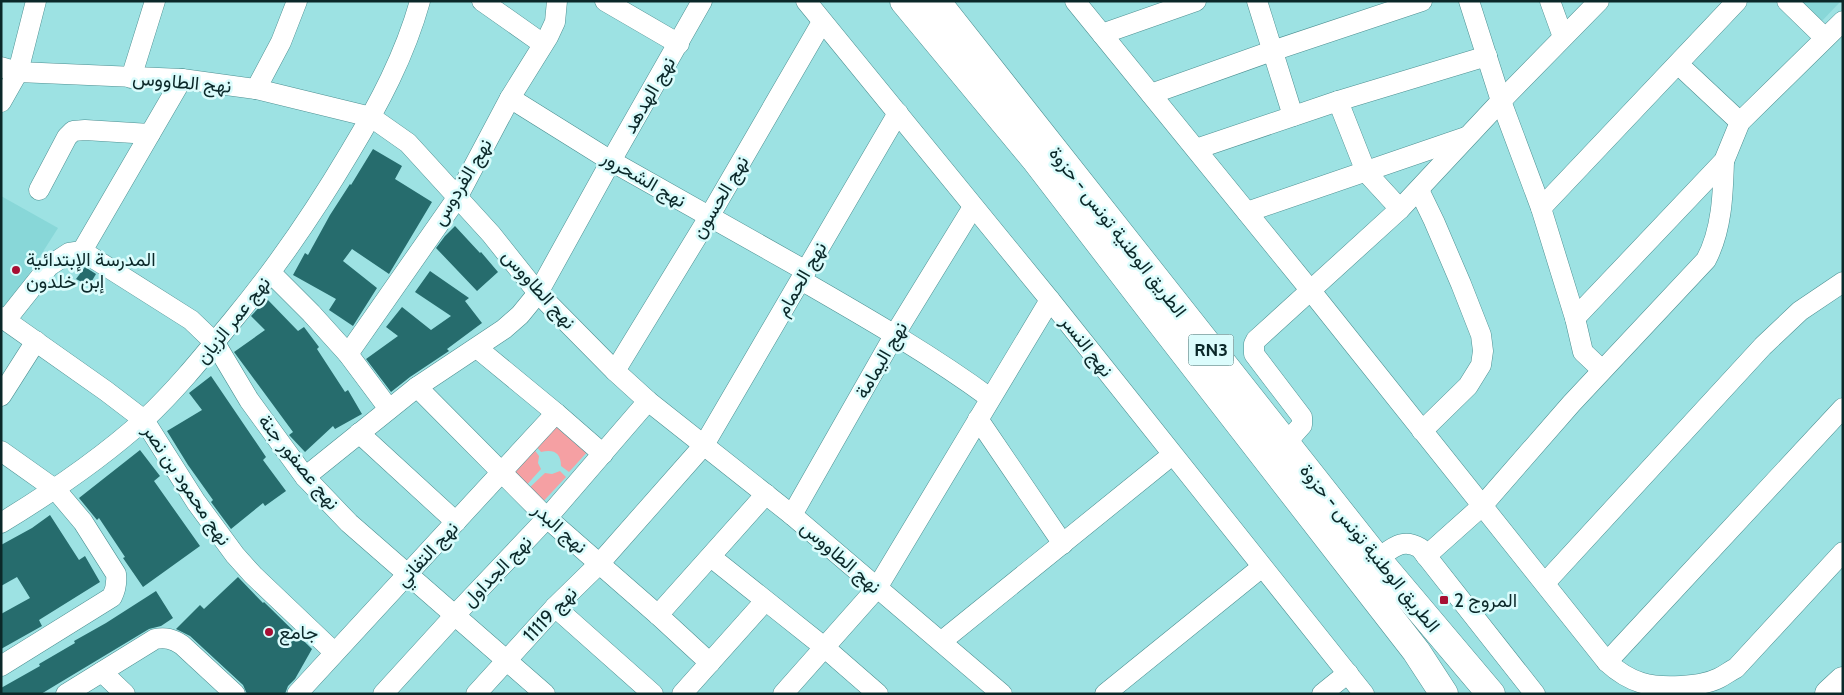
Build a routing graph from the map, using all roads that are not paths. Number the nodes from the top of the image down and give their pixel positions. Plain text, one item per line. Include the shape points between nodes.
1 (36, 1) edge
2 (155, 1) edge
3 (297, 1) edge
4 (420, 1) edge
5 (482, 1) edge
6 (557, 1) edge
7 (605, 1) edge
8 (702, 1) edge
9 (806, 1) edge
10 (904, 1) edge
11 (936, 1) edge
12 (1075, 1) edge
13 (1196, 1) edge
14 (1256, 1) edge
15 (1422, 1) edge
16 (1469, 1) edge
17 (1550, 1) edge
18 (1599, 1) edge
19 (1738, 1) edge
20 (1788, 1) edge
21 (1843, 21) edge
22 (822, 22) junction
23 (1102, 34) junction
24 (1564, 37) junction
25 (1825, 38) junction
26 (543, 44) junction
27 (679, 44) junction
28 (1272, 51) junction
29 (1487, 56) junction
30 (1678, 64) junction
31 (10, 69) edge
32 (131, 78) junction
33 (182, 80) junction
34 (256, 89) junction
35 (1151, 94) junction
36 (510, 98) junction
37 (1338, 101) junction
38 (1501, 101) junction
39 (1, 102) edge
40 (898, 113) junction
41 (1294, 116) junction
42 (372, 117) junction
43 (1740, 122) junction
44 (150, 134) junction
45 (1468, 137) junction
46 (1196, 149) junction
47 (611, 161) junction
48 (1724, 161) junction
49 (1366, 172) junction
50 (39, 190) dead end
51 (1419, 190) junction
52 (456, 198) junction
53 (973, 208) junction
54 (1541, 208) junction
55 (1400, 209) junction
56 (1247, 212) junction
57 (709, 217) junction
58 (82, 251) junction
59 (271, 273) junction
60 (803, 276) junction
61 (1843, 282) edge
62 (1311, 291) junction
63 (538, 293) junction
64 (1050, 300) junction
65 (1575, 318) junction
66 (3, 319) edge
67 (894, 334) junction
68 (36, 340) junction
69 (215, 343) junction
70 (477, 348) junction
71 (1583, 352) junction
72 (348, 354) junction
73 (1602, 370) junction
74 (615, 371) junction
75 (417, 388) junction
76 (1, 396) edge
77 (1577, 397) junction
78 (990, 398) junction
79 (648, 401) junction
80 (1843, 408) edge
81 (389, 409) junction
82 (556, 413) junction
83 (978, 419) junction
84 (144, 420) junction
85 (1422, 431) junction
86 (359, 433) junction
87 (1285, 444) junction
88 (704, 445) junction
89 (1, 452) edge
90 (602, 454) junction
91 (1172, 455) junction
92 (501, 473) junction
93 (305, 477) junction
94 (56, 490) junction
95 (766, 494) junction
96 (1482, 506) junction
97 (792, 515) junction
98 (547, 518) junction
99 (456, 522) junction
100 (1, 523) edge
101 (1063, 544) junction
102 (1843, 552) edge
103 (1426, 556) junction
104 (711, 557) junction
105 (1377, 559) junction
106 (599, 564) junction
107 (1262, 567) junction
108 (408, 574) junction
109 (1545, 583) junction
110 (877, 588) junction
111 (765, 601) junction
112 (555, 607) junction
113 (455, 614) junction
114 (658, 615) junction
115 (942, 641) junction
116 (824, 647) junction
117 (334, 652) junction
118 (506, 660) junction
119 (1607, 662) junction
120 (710, 663) junction
121 (1, 666) edge
122 (102, 672) junction
123 (1348, 673) junction
124 (1843, 681) edge
125 (222, 689) edge
126 (787, 692) edge
127 (999, 693) edge
128 (66, 694) edge
129 (125, 694) edge
130 (297, 694) edge
131 (383, 694) edge
132 (476, 694) edge
133 (545, 694) edge
134 (653, 694) edge
135 (682, 694) edge
136 (878, 694) edge
137 (1105, 694) edge
138 (1322, 694) edge
139 (1364, 694) edge
140 (1444, 694) edge
141 (1491, 694) edge
142 (1535, 694) edge
143 (1829, 694) edge

1 - 31 street
2 - 32 street
3 - 34 street via 281,42
4 - 42 street, نهج عمر الزيان via 396,70
5 - 26 street
6 - 26 street, نهج الفردوس via 554,22
7 - 27 street
8 - 27 street, نهج الهدهد
9 - 22 street, نهج النسر
10 - 140 highway, الطريق الوطنية تونس - حزوة / RN3 via 1035,159 1416,651
11 - 87 highway, الطريق الوطنية تونس - حزوة / RN3
12 - 23 street
13 - 23 street
14 - 28 street
15 - 28 street
16 - 29 street
17 - 24 street
18 - 24 street
19 - 30 street
20 - 25 street
21 - 25 street
22 - 40 street, نهج النسر
22 - 57 street, نهج الحسون
23 - 35 street
24 - 38 street
25 - 43 street
26 - 36 street, نهج الفردوس
27 - 47 street, نهج الهدهد
28 - 35 street
28 - 41 street
29 - 37 street
29 - 38 street
30 - 43 street
30 - 54 street
31 - 32 street, نهج الطاووس
31 - 39 street
32 - 33 street, نهج الطاووس
33 - 34 street, نهج الطاووس
33 - 44 street
34 - 42 street, نهج الطاووس
35 - 46 street
36 - 47 street, نهج الشحرور
36 - 52 street, نهج الفردوس
37 - 41 street
37 - 49 street
38 - 45 street
38 - 54 street
40 - 53 street, نهج النسر
40 - 60 street, نهج الحمام
41 - 46 street
42 - 52 street, نهج الطاووس via 408,143
42 - 59 street, نهج عمر الزيان via 321,202
43 - 48 street
44 - 50 street via 73,131
44 - 58 street
45 - 49 street
45 - 51 street
46 - 56 street
47 - 57 street, نهج الشحرور
47 - 63 street, نهج الهدهد
48 - 65 street
48 - 73 street via 1716,236 1706,260
49 - 55 street
49 - 56 street
51 - 55 street
51 - 85 street via 1461,284 1481,335 1483,351 1481,365 1468,386
52 - 63 street, نهج الطاووس via 491,234
52 - 72 street, نهج الفردوس
53 - 64 street, نهج النسر
53 - 67 street, نهج اليمامة
54 - 65 street
55 - 62 street
56 - 62 street
57 - 60 street, نهج الشحرور
57 - 74 street, نهج الحسون
58 - 66 street via 70,253 49,266
58 - 69 street, نهج عصفور جنة via 192,320
59 - 69 street, نهج عمر الزيان
59 - 72 street
60 - 67 street, نهج الشحرور
60 - 88 street, نهج الحمام
61 - 109 street via 1800,311 1763,346
62 - 85 street
62 - 87 street via 1254,344 1254,354 1302,417 1302,425
63 - 70 street, نهج الهدهد via 520,315
63 - 74 street, نهج الطاووس
64 - 78 street
64 - 91 street, نهج النسر
65 - 71 street
66 - 68 street, نهج محمود بن نصر
67 - 78 street, نهج الشحرور
67 - 97 street, نهج اليمامة
68 - 76 street
68 - 84 street, نهج محمود بن نصر
69 - 84 street, نهج عمر الزيان
69 - 93 street, نهج عصفور جنة via 249,400
70 - 75 street, نهج الهدهد
70 - 82 street
71 - 73 street
71 - 77 street
72 - 81 street
73 - 77 street
74 - 79 street, نهج الطاووس
75 - 81 street, نهج الهدهد
75 - 92 street, نهج البدر
77 - 96 street
78 - 83 street
79 - 88 street, نهج الطاووس
79 - 90 street, نهج الجداول
80 - 119 street
81 - 86 street, نهج الهدهد
82 - 90 street
82 - 92 street, نهج التفاني
83 - 101 street
83 - 110 street
84 - 94 street, نهج عمر الزيان
84 - 117 street, نهج محمود بن نصر via 196,502 235,555
85 - 96 street
86 - 93 street, نهج الهدهد
86 - 99 street
87 - 105 highway, الطريق الوطنية تونس - حزوة / RN3
88 - 95 street, نهج الطاووس
88 - 106 street, نهج 11119
89 - 94 street
90 - 98 street, نهج الجداول
91 - 101 street
91 - 107 street, نهج النسر
92 - 98 street, نهج البدر
92 - 99 street, نهج التفاني
93 - 108 street, نهج عصفور جنة via 349,523
94 - 100 street, نهج عمر الزيان
94 - 121 street via 83,522 116,574 116,590 112,598
95 - 97 street, نهج الطاووس
95 - 104 street
96 - 103 street
96 - 109 street
97 - 110 street, نهج الطاووس
98 - 106 street, نهج البدر
98 - 113 street, نهج الجداول
99 - 108 street, نهج التفاني
101 - 115 street
102 - 119 street via 1736,668 1719,678 1703,684 1650,686 1620,673
103 - 105 street via 1420,548 1403,543
103 - 142 street
104 - 111 street
104 - 114 street
105 - 141 highway, الطريق الوطنية تونس - حزوة / RN3
106 - 112 street, نهج 11119
106 - 114 street, نهج البدر
107 - 123 street, نهج النسر
107 - 137 street
108 - 113 street, نهج عصفور جنة
108 - 117 street, نهج التفاني
109 - 119 street
110 - 115 street, نهج الطاووس
110 - 116 street
111 - 116 street
111 - 120 street
112 - 118 street, نهج 11119
112 - 134 street
113 - 118 street, نهج عصفور جنة
113 - 131 street, نهج الجداول
114 - 120 street, نهج البدر
115 - 127 street, نهج الطاووس
116 - 126 street
116 - 136 street
117 - 130 street, نهج التفاني
118 - 132 street, نهج 11119
118 - 133 street, نهج عصفور جنة
120 - 135 street
122 - 125 street via 155,639 164,637 182,645
122 - 128 street
122 - 129 street
123 - 138 street
123 - 139 street, نهج النسر
124 - 143 highway

